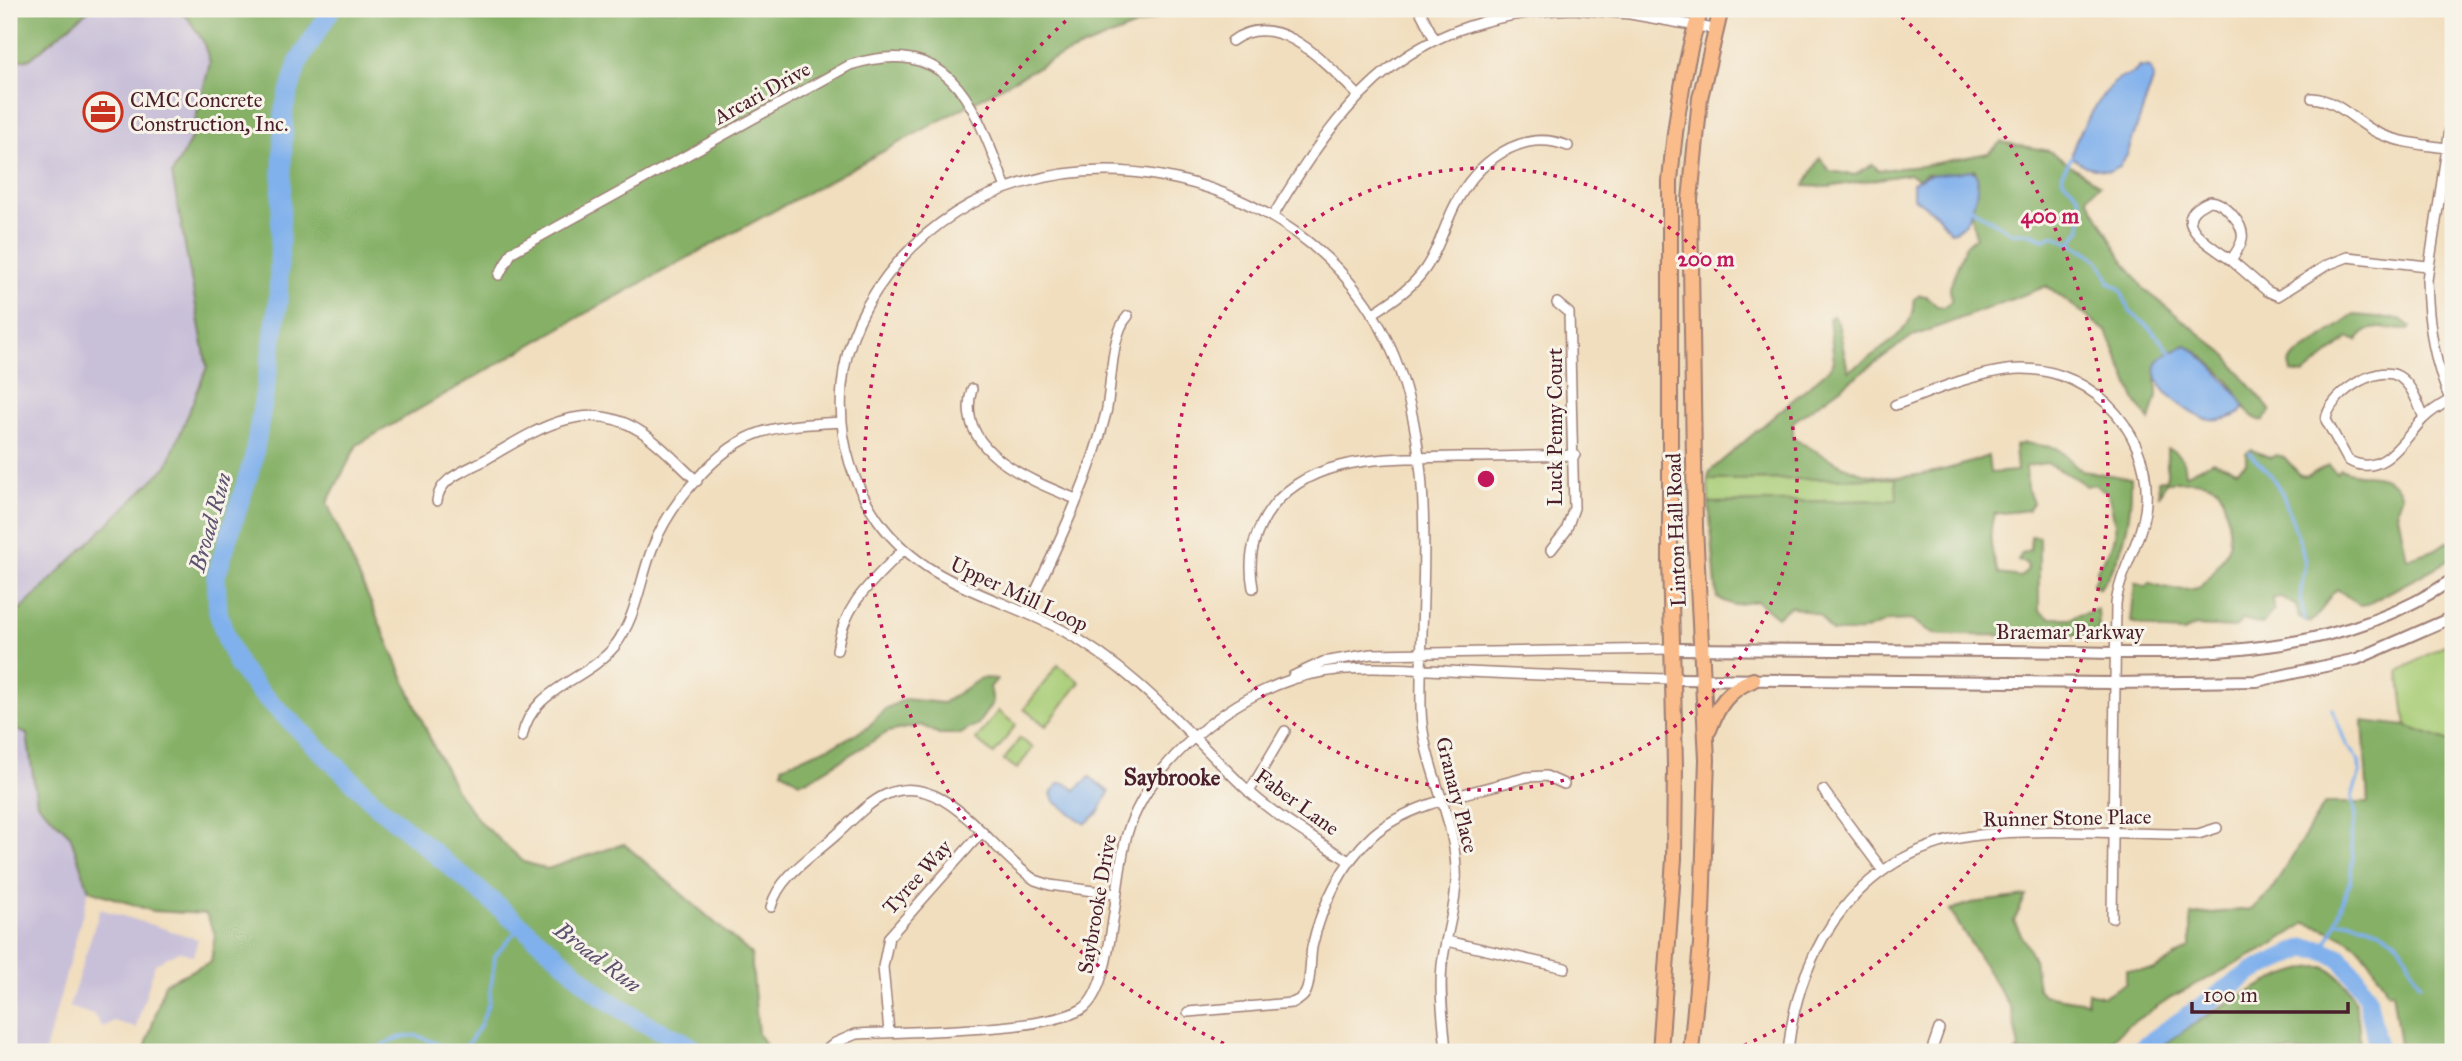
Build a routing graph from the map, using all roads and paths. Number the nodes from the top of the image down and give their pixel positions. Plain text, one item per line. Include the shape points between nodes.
1 (1419, 9) edge
2 (1551, 9) edge
3 (1574, 9) edge
4 (1701, 9) edge
5 (1721, 9) edge
6 (1696, 26) junction
7 (1714, 29) junction
8 (1435, 40) junction
9 (1233, 41) dead end
10 (1358, 95) junction
11 (2312, 98) dead end
12 (2453, 109) edge
13 (1568, 146) dead end
14 (2449, 148) edge
15 (1006, 188) junction
16 (1273, 216) junction
17 (2231, 260) junction
18 (2427, 266) junction
19 (499, 275) dead end
20 (1557, 303) dead end
21 (1372, 314) junction
22 (1128, 316) dead end
23 (972, 389) dead end
24 (2452, 403) edge
25 (1895, 405) dead end
26 (2424, 418) junction
27 (841, 422) junction
28 (1575, 455) junction
29 (1419, 458) junction
30 (697, 481) junction
31 (1076, 499) junction
32 (437, 501) dead end
33 (903, 550) junction
34 (1551, 550) dead end
35 (2453, 579) edge
36 (1253, 587) dead end
37 (1026, 612) junction
38 (2453, 617) edge
39 (1672, 649) junction
40 (1703, 649) junction
41 (836, 650) dead end
42 (1423, 652) junction
43 (2115, 652) junction
44 (1422, 670) junction
45 (1674, 679) junction
46 (1704, 680) junction
47 (1753, 680) junction
48 (2114, 683) junction
49 (1278, 685) junction
50 (1285, 731) dead end
51 (522, 737) dead end
52 (1196, 738) junction
53 (1706, 738) junction
54 (1564, 784) dead end
55 (1823, 790) dead end
56 (1249, 792) junction
57 (1444, 802) junction
58 (2217, 828) dead end
59 (981, 833) junction
60 (2112, 834) junction
61 (1350, 862) junction
62 (1883, 871) junction
63 (1115, 894) junction
64 (771, 906) dead end
65 (2112, 918) dead end
66 (1447, 941) junction
67 (1565, 968) dead end
68 (1188, 1012) dead end
69 (1939, 1029) dead end
70 (890, 1032) junction
71 (824, 1052) edge
72 (1446, 1052) edge
73 (1660, 1052) edge
74 (1691, 1052) edge
75 (1788, 1052) edge
76 (1931, 1052) edge

1 - 8 street
2 - 3 street
2 - 8 street via 1487,20
3 - 6 street
4 - 6 main road, Linton Hall Road
5 - 7 main road, Linton Hall Road
6 - 7 street
6 - 39 main road, Linton Hall Road via 1675,125 1670,181
7 - 40 main road, Linton Hall Road via 1700,98 1690,201 1695,527
8 - 10 street
9 - 10 street via 1261,29 1282,35 1320,59
10 - 16 street via 1322,138
11 - 14 street via 2330,102 2398,141
12 - 14 street
13 - 21 street via 1530,140 1490,161 1465,188 1424,270 1400,295
14 - 18 street
15 - 16 street, Upper Mill Loop via 1076,173 1166,175 1211,187
15 - 19 street, Arcari Drive via 964,92 948,76 925,62 873,58 850,65 512,252
15 - 27 street, Upper Mill Loop via 968,205 926,234 871,297 847,351
16 - 21 street, Upper Mill Loop via 1338,270
17 - 17 street via 2242,242 2241,229 2223,204 2210,201 2194,211 2192,229
17 - 18 street via 2278,296 2348,257
18 - 24 street via 2430,332
20 - 28 street, Luck Penny Court via 1569,313
21 - 29 street, Upper Mill Loop via 1403,382
22 - 31 street via 1119,328 1101,432
23 - 31 street via 970,415 991,452 1030,480
24 - 26 street
25 - 43 street via 1984,376 2022,369 2075,381 2113,409 2137,447 2146,503 2118,588
26 - 26 street via 2390,457 2370,464 2348,460 2326,420 2333,402 2367,377 2386,373 2404,381
27 - 30 street via 780,427 747,438 729,448
27 - 33 street, Upper Mill Loop via 855,479 875,516
28 - 29 street
28 - 34 street, Luck Penny Court via 1572,519
29 - 36 street via 1337,467 1292,488 1269,512 1253,543
29 - 42 street, Upper Mill Loop
30 - 32 street via 642,432 588,415 544,426 446,481
30 - 51 street via 658,536 623,634 603,658 541,700 527,718
31 - 37 street
33 - 37 street, Upper Mill Loop via 955,585
33 - 41 street via 854,601
35 - 43 street, Braemar Parkway via 2370,622 2292,644 2221,652
37 - 52 street, Upper Mill Loop via 1093,648 1145,688
38 - 48 street via 2357,659 2291,676 2229,683
39 - 40 street, Braemar Parkway
39 - 42 street, Saybrooke Drive
39 - 45 main road, Linton Hall Road
40 - 43 street, Braemar Parkway
40 - 46 main road, Linton Hall Road
42 - 44 street, Upper Mill Loop
42 - 49 street, Saybrooke Drive via 1341,657 1305,669
43 - 48 street
44 - 45 street, Saybrooke Drive
44 - 49 street, Saybrooke Drive via 1338,670
44 - 57 street, Granary Place via 1424,739
45 - 46 street
45 - 73 main road, Linton Hall Road via 1674,859
46 - 47 street
46 - 53 main road, Linton Hall Road
47 - 48 street
47 - 53 main road via 1723,700
48 - 60 street
49 - 52 street, Saybrooke Drive via 1234,709
50 - 56 street
52 - 56 street, Faber Lane
52 - 63 street, Saybrooke Drive via 1160,775 1138,807 1123,848
53 - 74 main road, Linton Hall Road via 1701,944
54 - 57 street via 1535,776
55 - 62 street
56 - 61 street, Faber Lane
57 - 61 street via 1385,825
57 - 66 street, Granary Place via 1456,867
58 - 60 street, Runner Stone Place via 2198,834
59 - 63 street via 1035,880
59 - 64 street via 936,794 909,788 886,794 785,881
59 - 70 street, Tyree Way via 889,937 883,967
60 - 62 street, Runner Stone Place via 1978,835 1931,846
60 - 65 street
61 - 68 street via 1319,924 1304,996 1292,1003
62 - 75 street, Runner Stone Place via 1850,900 1814,952 1798,993
63 - 70 street, Saybrooke Drive via 1102,981 1082,1009 1052,1020
66 - 67 street
66 - 72 street, Granary Place via 1441,992
69 - 76 street
70 - 71 street, Saybrooke Drive via 845,1037

